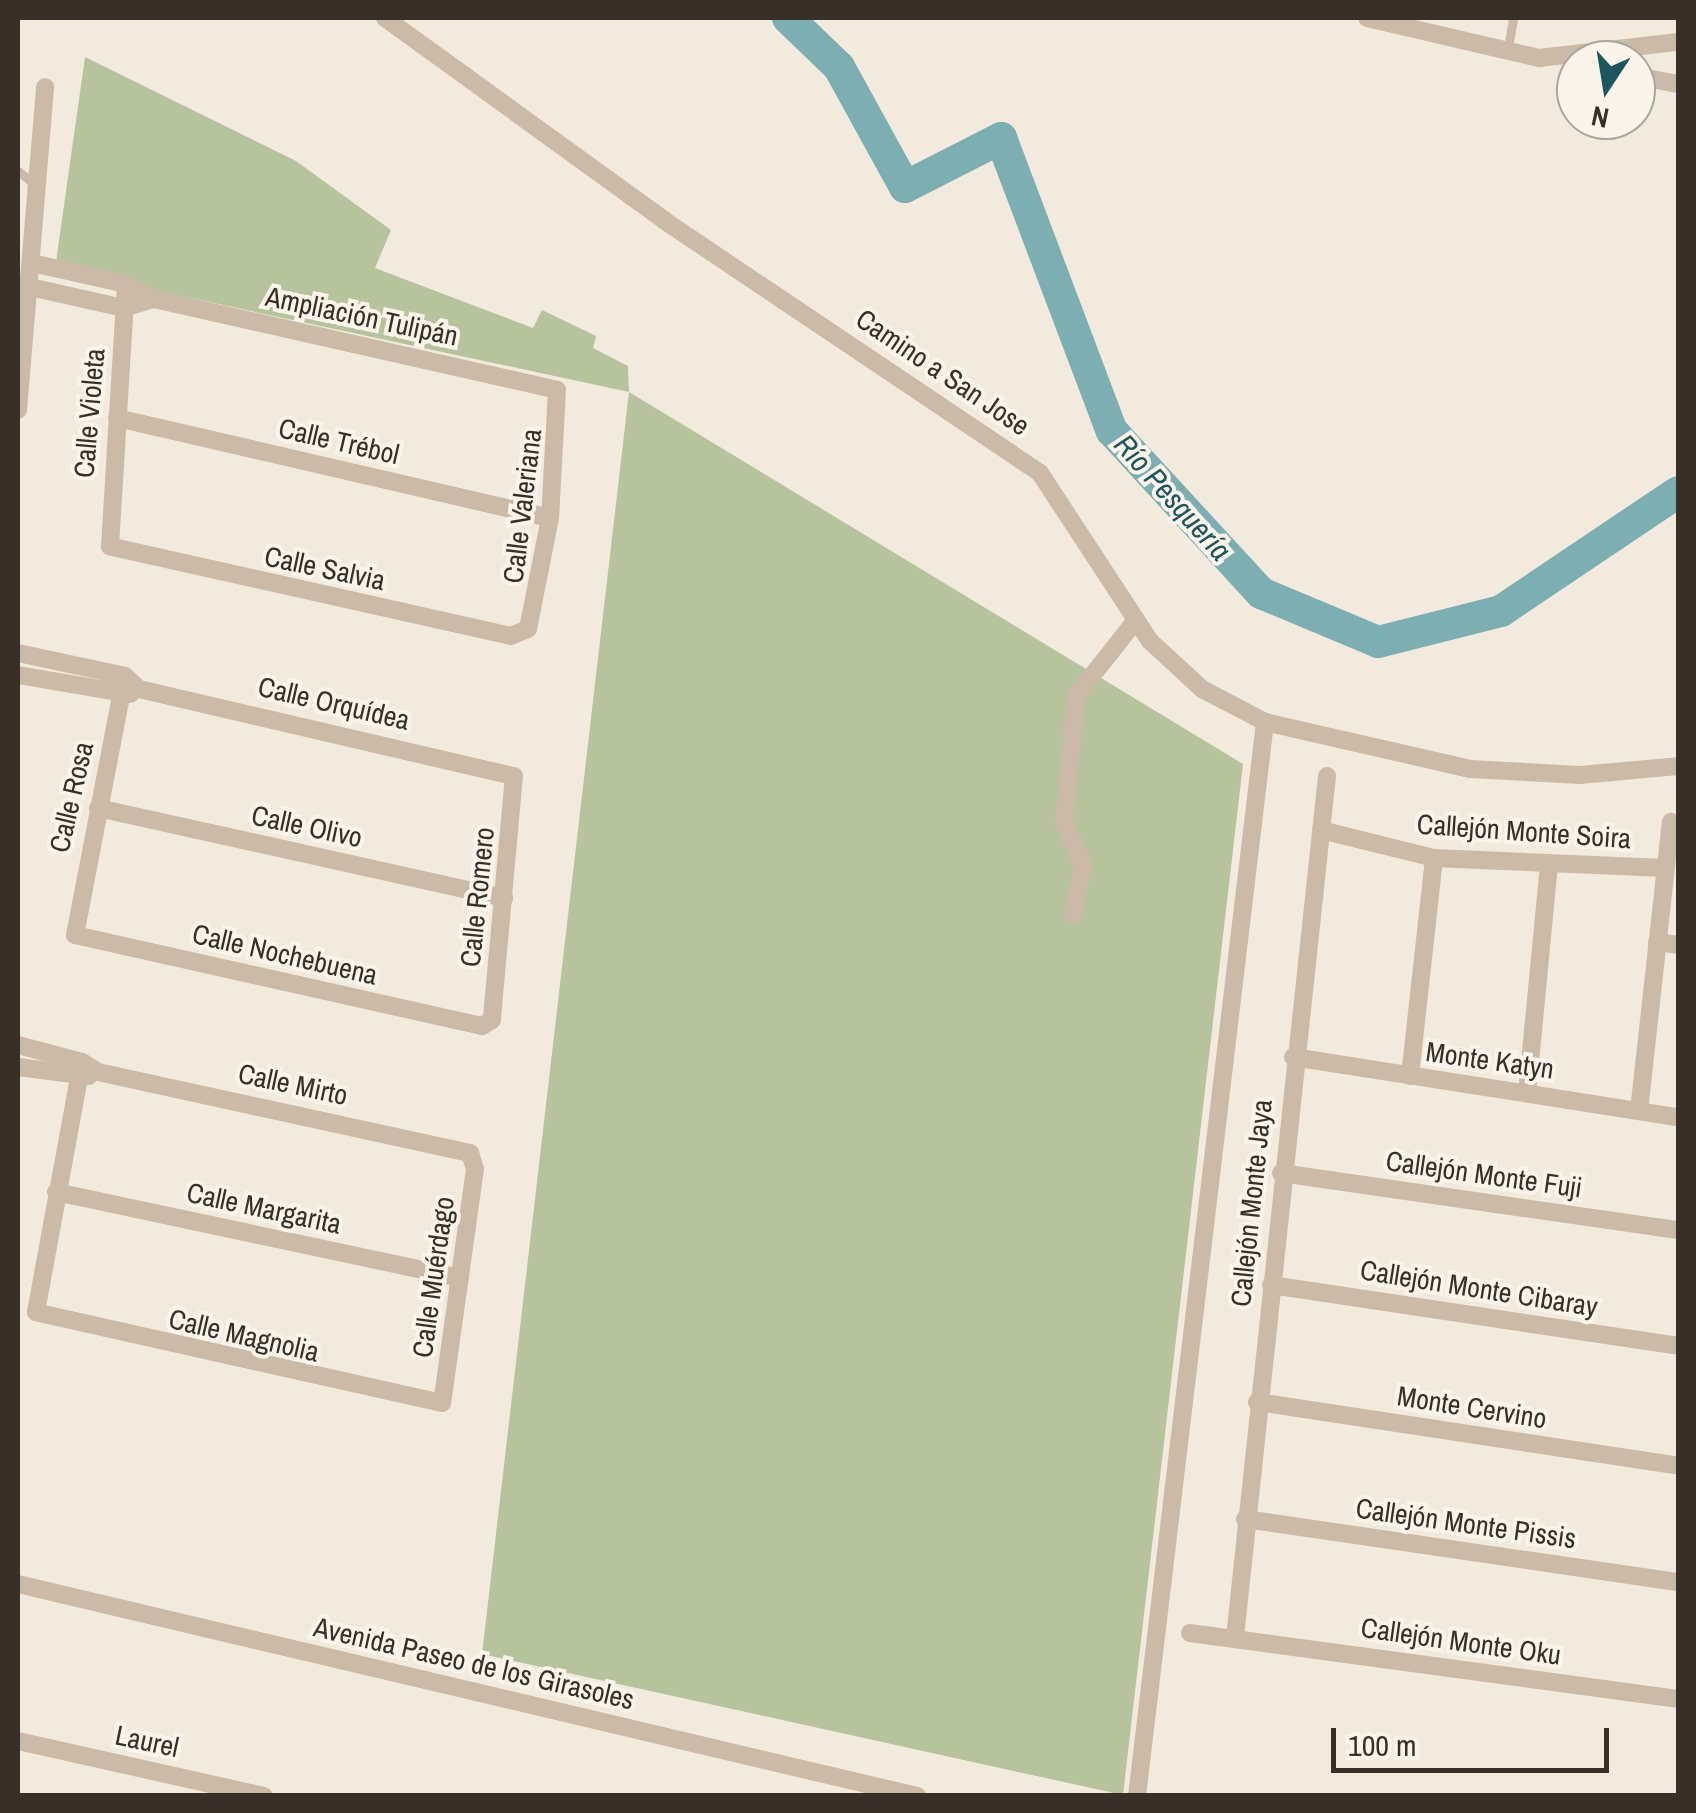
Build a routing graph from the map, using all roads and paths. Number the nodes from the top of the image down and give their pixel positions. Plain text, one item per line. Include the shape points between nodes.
1 (385, 18) edge
2 (1367, 18) edge
3 (1513, 18) edge
4 (1678, 42) edge
5 (1507, 53) junction
6 (1539, 58) junction
7 (1556, 61) edge
8 (45, 87) dead end
9 (18, 171) edge
10 (38, 188) junction
11 (32, 263) junction
12 (126, 284) junction
13 (30, 286) junction
14 (154, 299) junction
15 (124, 308) junction
16 (556, 390) joint
17 (18, 410) edge
18 (117, 418) junction
19 (550, 518) junction
20 (110, 546) joint
21 (1136, 620) junction
22 (528, 629) joint
23 (18, 653) edge
24 (18, 675) edge
25 (132, 683) junction
26 (122, 698) junction
27 (1265, 722) junction
28 (1678, 766) edge
29 (514, 776) joint
30 (1327, 776) dead end
31 (98, 808) junction
32 (1670, 822) dead end
33 (1321, 830) junction
34 (1434, 858) junction
35 (1549, 866) junction
36 (1665, 868) junction
37 (504, 898) junction
38 (1074, 915) dead end
39 (72, 930) joint
40 (1657, 942) junction
41 (1678, 945) edge
42 (488, 1024) joint
43 (18, 1045) edge
44 (1294, 1057) junction
45 (18, 1067) edge
46 (86, 1071) junction
47 (1410, 1076) junction
48 (1527, 1093) junction
49 (1639, 1111) junction
50 (1678, 1117) edge
51 (474, 1157) joint
52 (1281, 1173) junction
53 (56, 1192) junction
54 (1678, 1230) edge
55 (460, 1278) junction
56 (1271, 1285) junction
57 (1678, 1346) edge
58 (1257, 1402) junction
59 (442, 1403) joint
60 (1678, 1466) edge
61 (1245, 1518) junction
62 (1678, 1582) edge
63 (18, 1584) edge
64 (1190, 1633) dead end
65 (1235, 1637) junction
66 (1678, 1699) edge
67 (18, 1741) edge
68 (883, 1792) edge
69 (264, 1796) edge
70 (917, 1796) edge
71 (1138, 1796) edge

1 - 21 street, Camino a San Jose via 665,221 1040,473
2 - 5 street
3 - 5 lane
4 - 6 street
5 - 6 street
6 - 7 street
8 - 10 street
9 - 10 lane
10 - 11 street
11 - 12 street, Ampliación Tulipán
11 - 13 street
12 - 14 street, Ampliación Tulipán
12 - 15 street, Calle Violeta
13 - 15 street, Ampliación Tulipán
13 - 17 street
14 - 15 street, Ampliación Tulipán
14 - 16 street, Ampliación Tulipán
15 - 18 street, Calle Violeta
16 - 19 street, Calle Valeriana
18 - 19 street, Calle Trébol
18 - 20 street, Calle Violeta
19 - 22 street, Calle Valeriana
20 - 22 street, Calle Salvia via 511,636
21 - 27 street, Camino a San Jose via 1169,663
21 - 38 street via 1076,696 1064,822 1083,865
23 - 25 street, Calle Orquídea
24 - 26 street
25 - 26 street
25 - 29 street, Calle Orquídea
26 - 31 street, Calle Rosa
27 - 28 street, Camino a San Jose via 1393,756 1519,776
27 - 71 street
29 - 37 street, Calle Romero
30 - 33 street, Callejón Monte Jaya
31 - 37 street, Calle Olivo
31 - 39 street, Calle Rosa
32 - 36 street
33 - 34 street, Callejón Monte Soira
33 - 44 street, Callejón Monte Jaya
34 - 35 street, Callejón Monte Soira
34 - 47 street
35 - 36 street, Callejón Monte Soira
35 - 48 street
36 - 40 street
37 - 42 street, Calle Romero
39 - 42 street, Calle Nochebuena
40 - 41 street
40 - 49 street
43 - 46 street, Calle Mirto
44 - 47 street, Monte Katyn
44 - 52 street, Callejón Monte Jaya
45 - 46 street, Calle Mirto
46 - 51 street, Calle Mirto
46 - 53 street
47 - 48 street, Monte Katyn
48 - 49 street, Monte Katyn
49 - 50 street, Monte Katyn
51 - 55 street, Calle Muérdago
52 - 54 street, Callejón Monte Fuji
52 - 56 street, Callejón Monte Jaya
53 - 55 street, Calle Margarita
53 - 59 street, Calle Magnolia via 36,1312
55 - 59 street, Calle Muérdago
56 - 57 street, Callejón Monte Cibaray
56 - 58 street, Callejón Monte Jaya
58 - 60 street, Monte Cervino
58 - 61 street, Callejón Monte Jaya
61 - 62 street, Callejón Monte Pissis
61 - 65 street, Callejón Monte Jaya
63 - 68 street, Avenida Paseo de los Girasoles
64 - 65 street, Callejón Monte Oku
65 - 66 street, Callejón Monte Oku
67 - 69 street, Laurel
68 - 70 street, Avenida Paseo de los Girasoles

